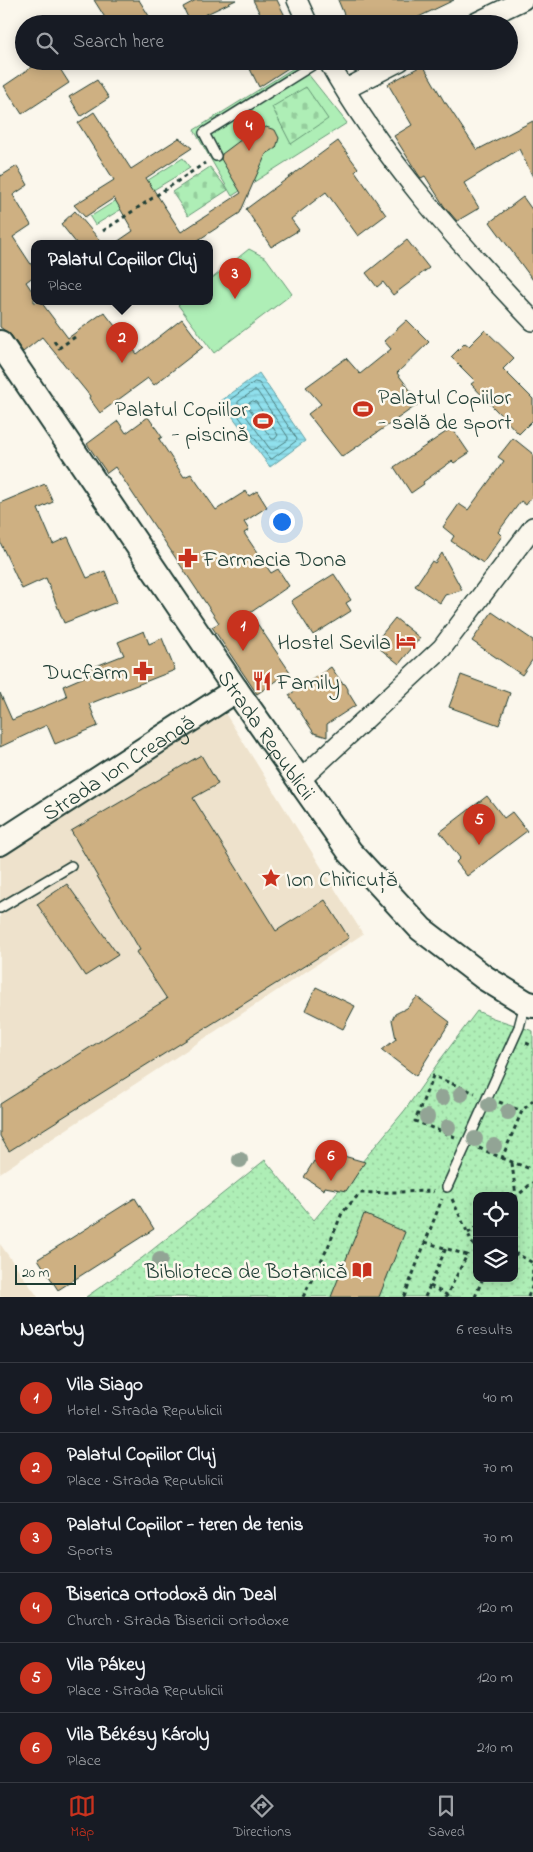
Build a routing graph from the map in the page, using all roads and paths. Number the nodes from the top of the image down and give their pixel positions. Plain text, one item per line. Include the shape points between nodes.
1 (297, 0) edge
2 (523, 0) edge
3 (304, 15) edge
4 (492, 15) edge
5 (305, 70) edge
6 (334, 70) edge
7 (383, 70) edge
8 (346, 89) junction
9 (216, 156) joint
10 (102, 231) dead end
11 (533, 321) edge
12 (78, 335) dead end
13 (54, 341) dead end
14 (0, 343) edge
15 (533, 527) edge
16 (236, 690) junction
17 (299, 781) junction
18 (0, 843) edge
19 (71, 866) dead end
20 (0, 908) edge
21 (529, 1004) edge
22 (526, 1043) dead end
23 (533, 1046) edge
24 (533, 1100) edge
25 (522, 1111) dead end
26 (502, 1158) dead end
27 (512, 1162) junction
28 (533, 1170) edge
29 (533, 1182) edge
30 (447, 1187) junction
31 (514, 1192) edge
32 (518, 1195) edge
33 (437, 1212) dead end
34 (473, 1229) edge
35 (468, 1233) junction
36 (426, 1242) junction
37 (473, 1244) edge
38 (446, 1248) junction
39 (518, 1255) edge
40 (533, 1264) edge
41 (481, 1282) edge
42 (430, 1286) junction
43 (447, 1296) edge
44 (303, 1297) edge
45 (404, 1297) edge
46 (425, 1297) edge
47 (475, 1297) edge
48 (528, 1297) edge

1 - 3 street
2 - 4 street
5 - 9 lane via 204,133
6 - 8 street
7 - 8 street
8 - 11 street via 384,148 471,256
9 - 10 path
12 - 13 path via 59,348
14 - 16 street, Strada Republicii
15 - 17 street via 442,648
16 - 17 street, Strada Republicii
16 - 18 street, Strada Ion Creangă
17 - 21 street, Strada Republicii via 350,852 421,929 485,978
19 - 20 lane
21 - 30 lane
22 - 23 path
24 - 25 path
26 - 27 path
27 - 28 path
27 - 31 path
29 - 32 path
30 - 35 path
30 - 44 path via 432,1192 360,1193 342,1213
33 - 36 path
34 - 35 path
35 - 37 path
36 - 38 path
36 - 45 path
38 - 42 path
38 - 43 path via 466,1255
39 - 40 path
40 - 48 path
41 - 47 path
42 - 43 path
42 - 46 path

